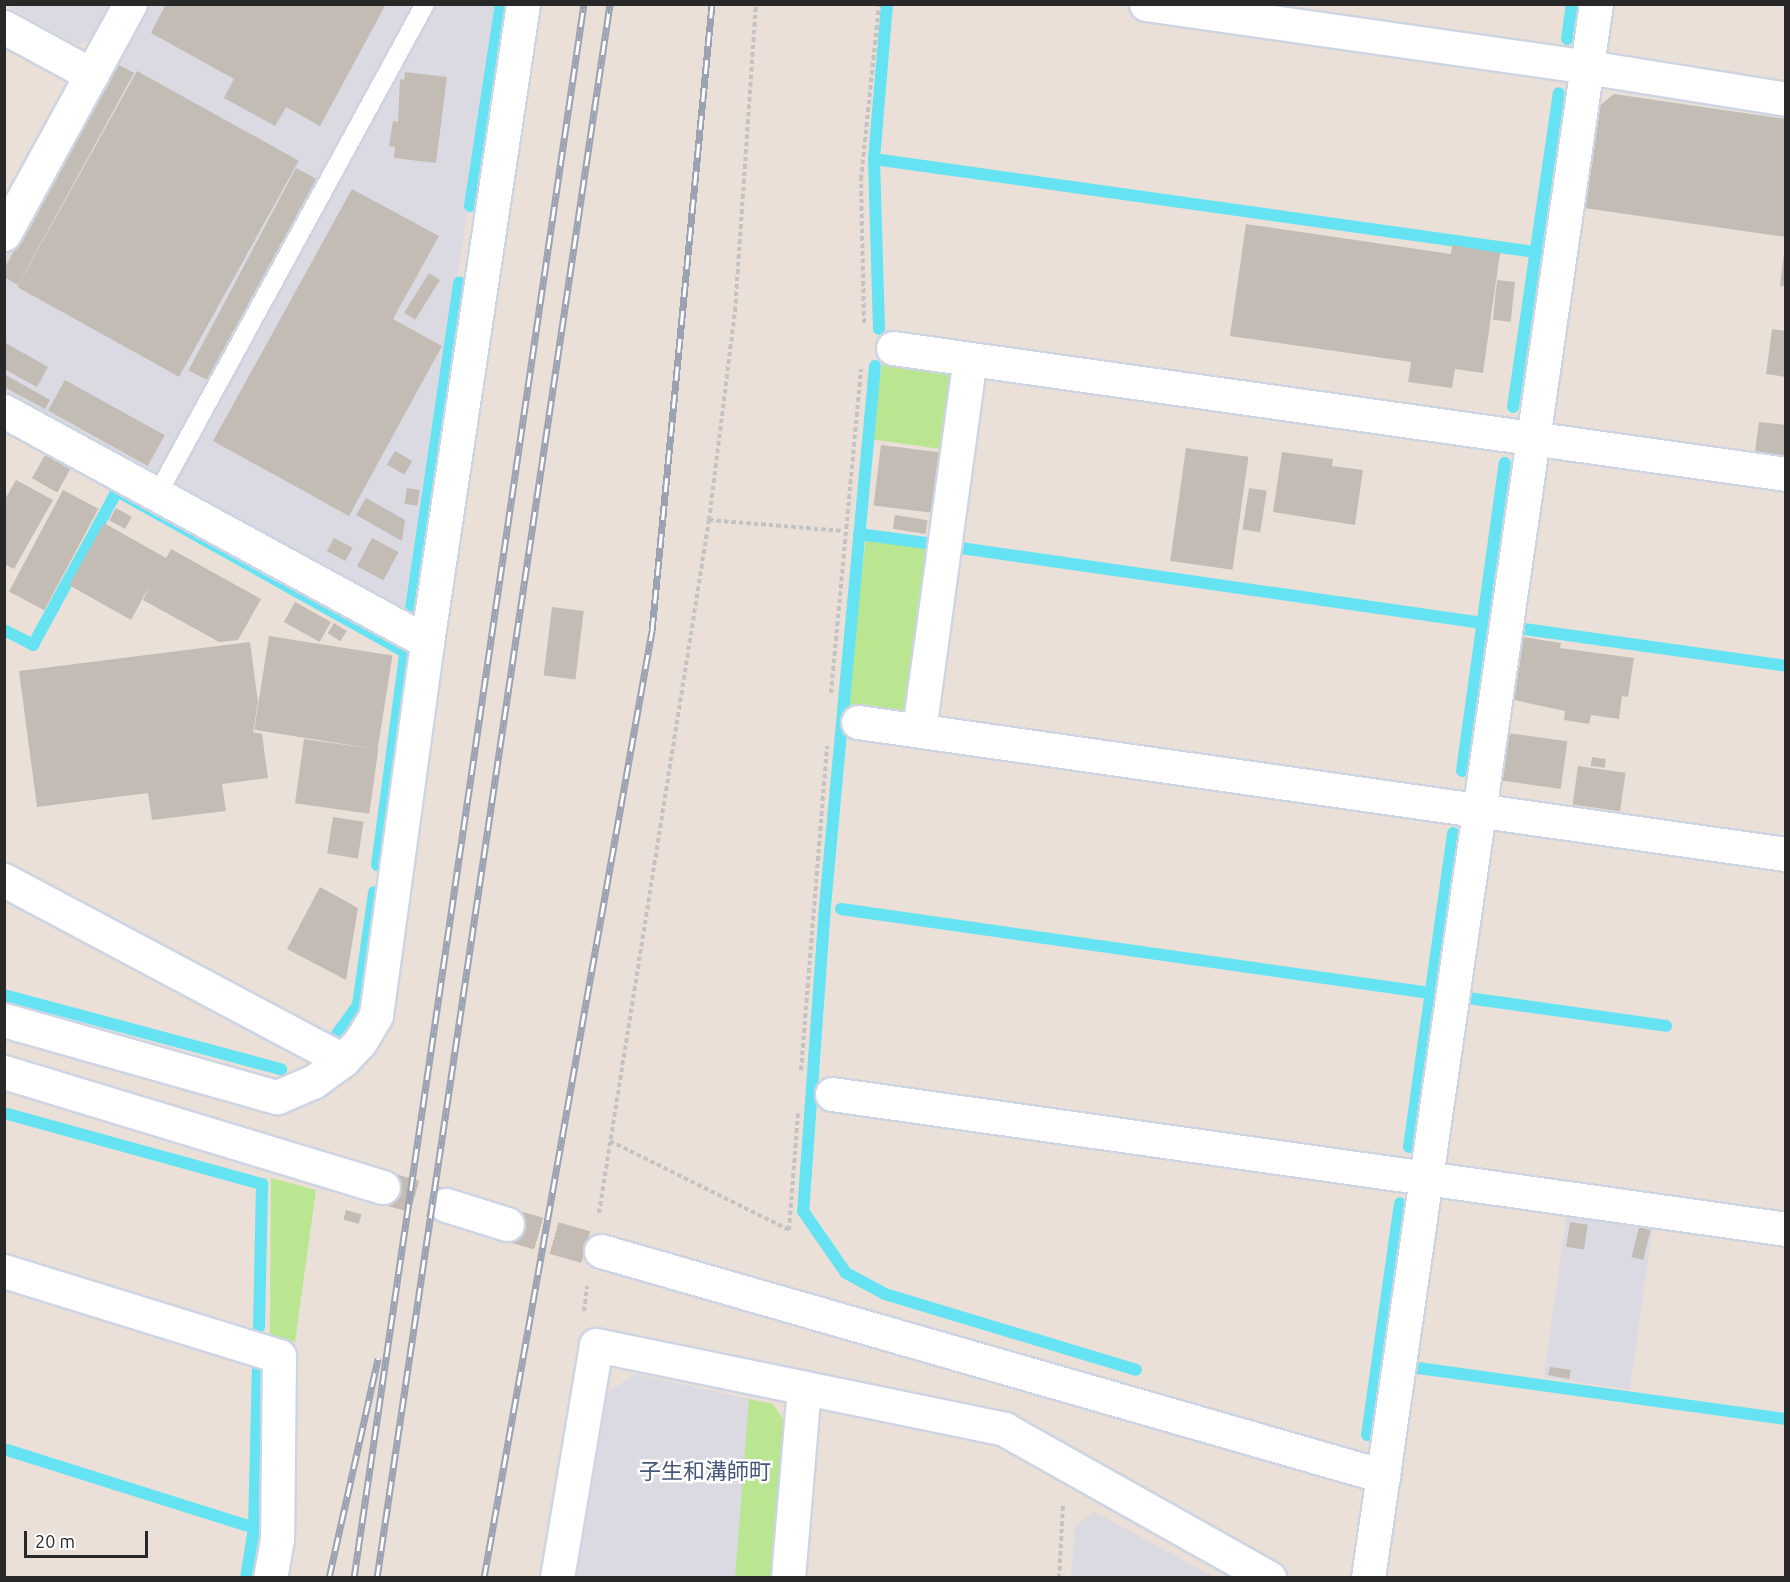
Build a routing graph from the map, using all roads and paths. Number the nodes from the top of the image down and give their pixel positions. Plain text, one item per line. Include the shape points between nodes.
1 (130, 4) edge
2 (425, 4) edge
3 (523, 4) edge
4 (756, 4) edge
5 (879, 4) edge
6 (1146, 4) edge
7 (1596, 4) edge
8 (4, 27) edge
9 (1587, 67) junction
10 (92, 75) junction
11 (1785, 99) edge
12 (4, 234) edge
13 (879, 342) joint
14 (862, 358) dead end
15 (970, 359) junction
16 (4, 411) edge
17 (1534, 438) junction
18 (1785, 474) edge
19 (157, 495) junction
20 (709, 520) junction
21 (844, 531) junction
22 (427, 642) junction
23 (831, 698) dead end
24 (843, 728) joint
25 (919, 730) junction
26 (1479, 811) junction
27 (1785, 854) edge
28 (4, 880) edge
29 (4, 1020) edge
30 (343, 1060) junction
31 (4, 1072) edge
32 (801, 1079) dead end
33 (832, 1094) dead end
34 (799, 1103) dead end
35 (1426, 1179) junction
36 (383, 1187) tunnel mouth
37 (446, 1206) tunnel mouth
38 (507, 1224) tunnel mouth
39 (1785, 1229) edge
40 (601, 1251) tunnel mouth
41 (4, 1271) edge
42 (804, 1388) junction
43 (1066, 1463) junction
44 (1383, 1476) junction
45 (270, 1578) edge
46 (557, 1578) edge
47 (788, 1578) edge
48 (1059, 1578) edge
49 (1269, 1578) edge
50 (1368, 1578) edge

1 - 10 street
2 - 19 lane
3 - 22 street
4 - 20 path via 735,311
5 - 13 path via 861,179
6 - 9 street
7 - 9 street
8 - 10 street
9 - 11 street
9 - 17 street
10 - 12 street
13 - 15 street
14 - 21 path
15 - 17 street
15 - 25 street
16 - 19 street
17 - 18 street
17 - 26 street
19 - 22 street
20 - 21 path
20 - 34 path via 610,1141 789,1230
21 - 23 path
22 - 30 street via 376,1015 360,1042
24 - 25 street
24 - 32 path
25 - 26 street
26 - 27 street
26 - 35 street
28 - 30 street
29 - 30 street via 277,1097 313,1082
31 - 36 street
33 - 35 street
35 - 39 street
35 - 44 street
37 - 38 street
40 - 44 street
41 - 45 street via 279,1356 277,1539
42 - 43 street via 1004,1429
42 - 46 street via 596,1345
42 - 47 street
43 - 48 path
43 - 49 street
44 - 50 street

